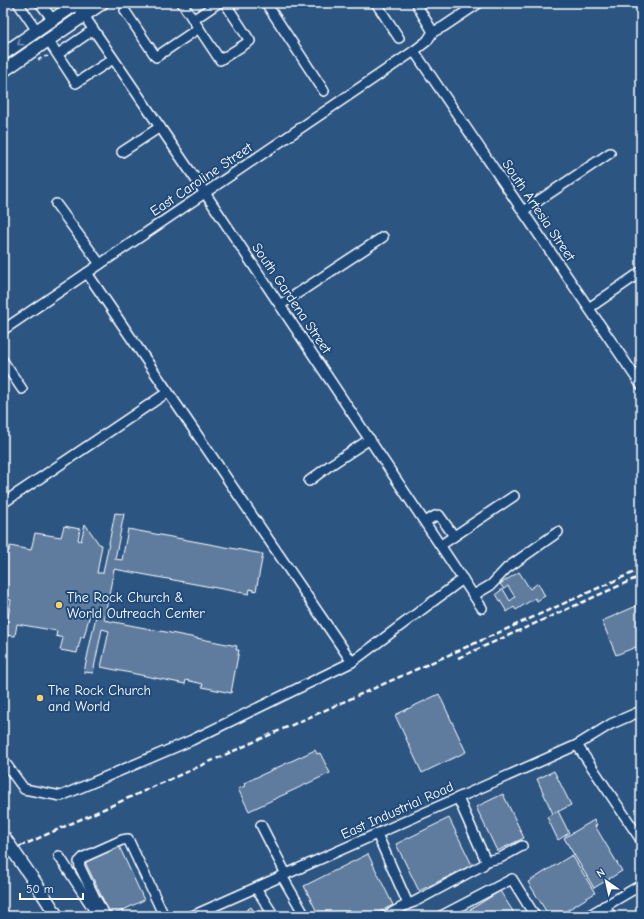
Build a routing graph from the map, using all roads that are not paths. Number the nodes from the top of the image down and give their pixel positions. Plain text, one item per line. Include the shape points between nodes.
1 (18, 3) edge
2 (40, 3) edge
3 (102, 3) edge
4 (182, 3) edge
5 (218, 3) edge
6 (226, 3) edge
7 (266, 3) edge
8 (376, 3) edge
9 (479, 3) edge
10 (77, 4) edge
11 (418, 7) dead end
12 (125, 11) dead end
13 (84, 16) junction
14 (53, 20) junction
15 (193, 20) junction
16 (198, 28) junction
17 (93, 30) junction
18 (37, 31) junction
19 (433, 32) junction
20 (399, 38) dead end
21 (48, 40) junction
22 (414, 51) junction
23 (3, 54) edge
24 (58, 54) junction
25 (113, 59) junction
26 (6, 76) edge
27 (324, 91) dead end
28 (160, 127) junction
29 (122, 152) dead end
30 (610, 153) dead end
31 (205, 193) junction
32 (56, 204) dead end
33 (523, 210) junction
34 (383, 237) dead end
35 (100, 264) junction
36 (641, 272) edge
37 (87, 273) junction
38 (280, 305) junction
39 (589, 308) junction
40 (3, 330) edge
41 (3, 361) edge
42 (641, 385) edge
43 (22, 389) dead end
44 (168, 392) junction
45 (370, 439) junction
46 (308, 481) dead end
47 (514, 496) dead end
48 (3, 503) edge
49 (425, 522) junction
50 (558, 532) dead end
51 (454, 536) junction
52 (440, 545) junction
53 (463, 579) junction
54 (474, 595) junction
55 (482, 608) dead end
56 (352, 662) junction
57 (641, 711) edge
58 (577, 745) junction
59 (3, 760) edge
60 (458, 798) junction
61 (261, 825) dead end
62 (377, 834) junction
63 (3, 836) edge
64 (641, 840) edge
65 (522, 846) dead end
66 (59, 856) dead end
67 (486, 861) junction
68 (284, 875) junction
69 (641, 884) edge
70 (256, 888) junction
71 (408, 904) junction
72 (604, 906) junction
73 (199, 915) edge
74 (57, 916) edge
75 (98, 916) edge
76 (106, 916) edge
77 (164, 916) edge
78 (274, 916) edge
79 (304, 916) edge
80 (386, 916) edge
81 (441, 916) edge
82 (535, 916) edge
83 (588, 916) edge
84 (611, 916) edge

1 - 18 street
2 - 14 street
3 - 13 main road
4 - 15 street
5 - 15 street
6 - 16 street via 250,41 220,60
7 - 27 street
8 - 20 street
9 - 19 street, East Caroline Street
10 - 13 street, South Gardena Street
10 - 14 main road
11 - 19 street
12 - 16 street via 156,56
13 - 17 street, South Gardena Street
13 - 21 main road
14 - 18 main road
15 - 16 street
17 - 24 street
17 - 25 street, South Gardena Street
18 -> 23 main road
19 - 22 street, East Caroline Street via 427,41
21 - 24 street
21 - 26 main road
22 - 31 street, East Caroline Street
22 - 33 street, South Artesia Street
24 - 25 street via 76,83
25 - 28 street, South Gardena Street
28 - 29 street
28 - 31 street, South Gardena Street
30 - 33 street
31 - 35 street, East Caroline Street
31 - 38 street, South Gardena Street
32 - 35 street
33 - 39 street, South Artesia Street
34 - 38 street
35 - 37 street, East Caroline Street
36 - 39 street
37 - 40 street, East Caroline Street
37 - 44 street
38 - 45 street, South Gardena Street
39 - 42 street, South Artesia Street
41 - 43 street
44 - 48 street
44 - 56 street
45 - 46 street
45 - 49 street, South Gardena Street
47 - 51 street
49 - 51 street via 439,515
49 - 52 street, South Gardena Street
50 - 54 street via 506,568 491,585
51 - 52 street
52 - 53 street, South Gardena Street
53 - 54 street, South Gardena Street
53 - 56 street
54 - 55 street, South Gardena Street
56 - 59 street via 192,740 61,796 24,789
57 - 58 street, East Industrial Road via 611,724
58 - 60 street, East Industrial Road
58 - 64 street
60 - 62 street, East Industrial Road
60 - 67 street
61 - 68 street
62 - 68 street, East Industrial Road
62 - 71 street
63 - 74 main road, bridge
65 - 67 street via 500,858
66 - 75 street
67 - 71 street via 483,865
68 - 70 street, East Industrial Road
68 - 79 street
69 - 72 street
70 - 73 street, East Industrial Road
70 - 78 street
71 - 80 street
72 - 83 street
72 - 84 street
76 - 77 street via 94,898 79,862 84,857 128,839
81 - 82 street via 512,879

